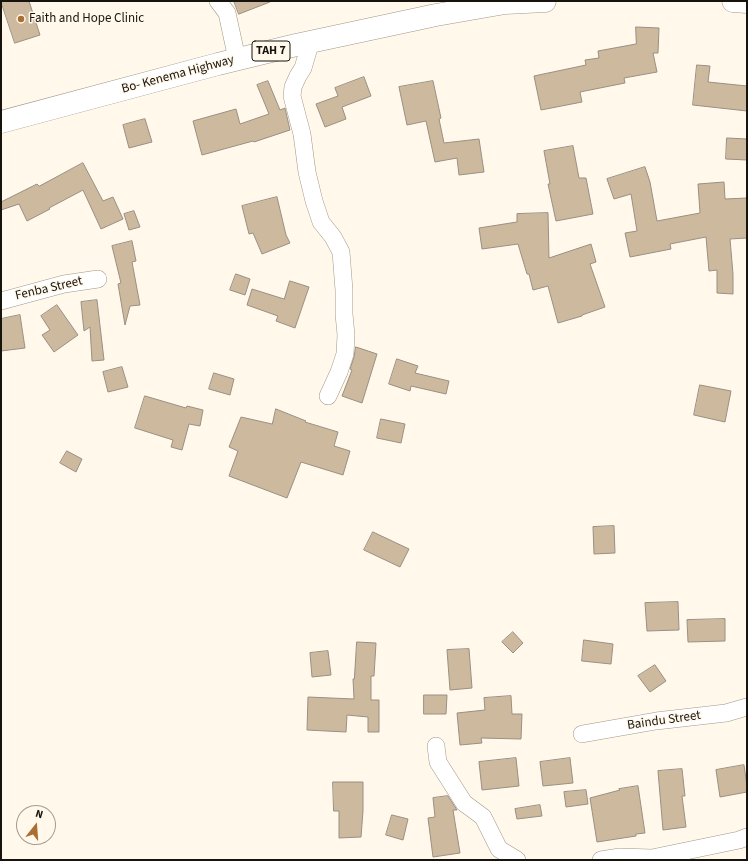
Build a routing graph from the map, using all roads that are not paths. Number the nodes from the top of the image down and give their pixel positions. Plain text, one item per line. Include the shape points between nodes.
1 (218, 1) edge
2 (545, 1) edge
3 (733, 1) edge
4 (514, 2) edge
5 (747, 2) edge
6 (311, 41) junction
7 (237, 59) junction
8 (1, 122) edge
9 (98, 279) dead end
10 (1, 301) edge
11 (328, 396) dead end
12 (747, 707) edge
13 (582, 734) dead end
14 (436, 746) dead end
15 (747, 837) edge
16 (517, 860) edge
17 (601, 860) edge

1 - 7 street via 227,13
2 - 4 highway, Bo- Kenema Highway / TAH 7
3 - 5 highway
4 - 6 highway, Bo- Kenema Highway / TAH 7
6 - 7 highway, Bo- Kenema Highway / TAH 7
6 - 11 street via 292,96 314,201 321,222 341,252 345,354
7 - 8 highway, Bo- Kenema Highway / TAH 7
9 - 10 street, Fenba Street via 64,284
12 - 13 street, Baindu Street via 726,713 656,721
14 - 16 street via 438,762 464,803 483,817 499,849
15 - 17 street via 652,858 620,857

